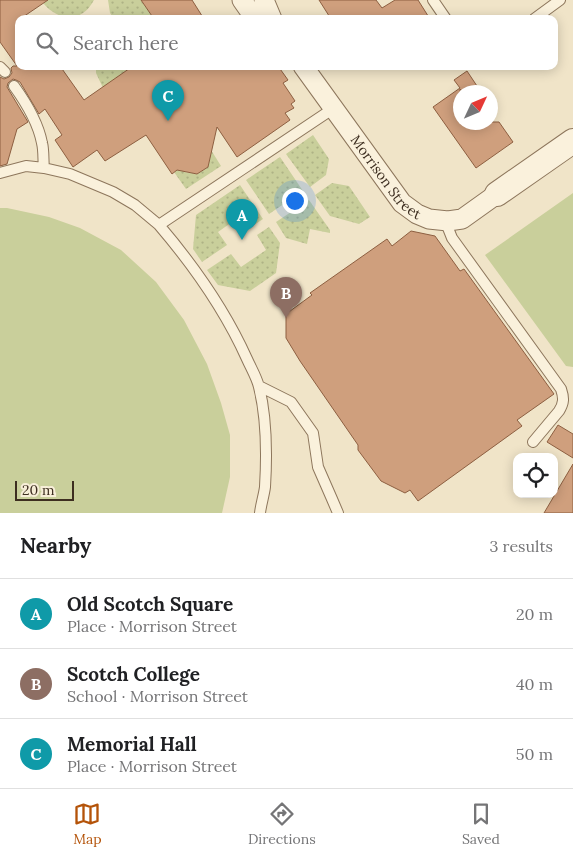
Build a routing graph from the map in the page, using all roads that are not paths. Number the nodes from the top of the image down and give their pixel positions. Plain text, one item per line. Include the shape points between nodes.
1 (242, 0) edge
2 (264, 0) edge
3 (433, 0) edge
4 (560, 0) edge
5 (255, 15) edge
6 (270, 15) edge
7 (443, 15) edge
8 (539, 15) edge
9 (306, 70) edge
10 (14, 86) dead end
11 (334, 108) junction
12 (573, 141) edge
13 (44, 168) junction
14 (0, 173) edge
15 (497, 194) joint
16 (448, 221) junction
17 (159, 225) junction
18 (259, 386) junction
19 (533, 442) dead end
20 (260, 513) edge
21 (338, 513) edge

1 - 5 street
2 - 6 street
3 - 7 lane
4 - 8 lane
9 - 11 street, Morrison Street
10 - 13 lane via 36,122 43,145
11 - 16 street, Morrison Street via 402,203 429,219
11 - 17 lane
12 - 15 street
13 - 14 lane via 26,166
13 - 17 lane via 70,174 113,192
15 - 16 street, Morrison Street via 462,219
16 - 19 lane via 452,238 561,389 563,397 559,411
17 - 18 lane via 182,251 225,316
18 - 20 lane via 265,423 265,488
18 - 21 lane via 291,402 313,433 318,467

